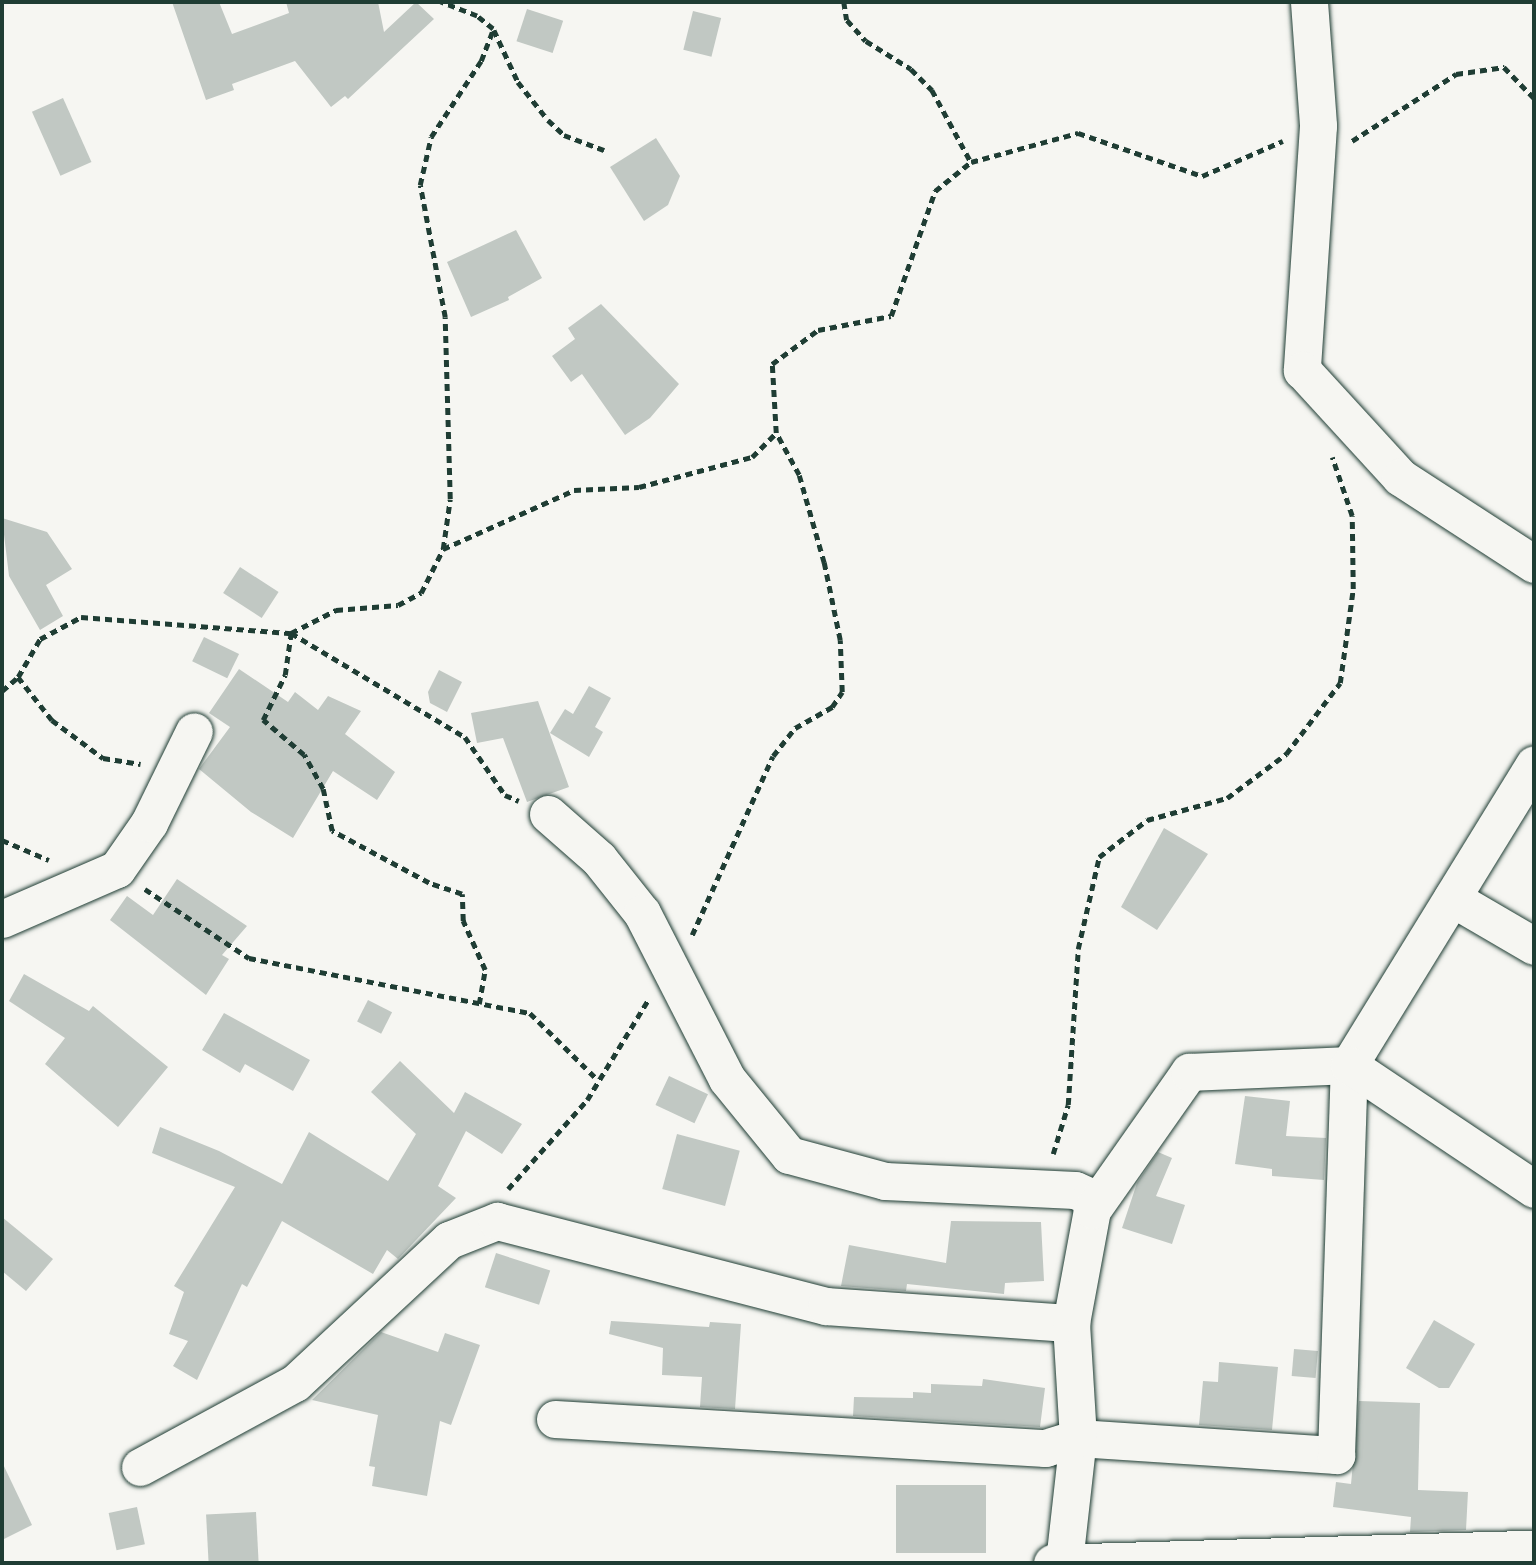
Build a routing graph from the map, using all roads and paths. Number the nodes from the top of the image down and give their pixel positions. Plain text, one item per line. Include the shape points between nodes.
1 (441, 2) edge
2 (844, 2) edge
3 (1309, 2) edge
4 (494, 29) junction
5 (1534, 98) edge
6 (1318, 126) junction
7 (604, 149) dead end
8 (971, 162) junction
9 (776, 433) junction
10 (1327, 443) dead end
11 (443, 549) junction
12 (1534, 564) edge
13 (290, 633) junction
14 (18, 677) junction
15 (2, 691) edge
16 (194, 731) dead end
17 (1534, 764) edge
18 (177, 765) junction
19 (548, 814) joint
20 (2, 840) edge
21 (54, 862) dead end
22 (117, 869) junction
23 (1452, 898) junction
24 (2, 919) edge
25 (1534, 946) edge
26 (669, 970) junction
27 (479, 1004) junction
28 (1349, 1065) junction
29 (598, 1080) junction
30 (1534, 1189) edge
31 (1041, 1191) junction
32 (1092, 1210) junction
33 (497, 1220) junction
34 (1072, 1323) junction
35 (555, 1419) dead end
36 (1078, 1438) junction
37 (139, 1467) dead end
38 (1534, 1549) edge
39 (1058, 1562) edge

1 - 4 path via 477,16
2 - 8 path via 847,20 866,41 911,69 932,90
3 - 6 street
4 - 7 path via 518,82 548,120 571,139
4 - 11 path via 481,61 430,137 420,185 445,317 450,499
5 - 6 path via 1504,66 1456,74 1343,148
6 - 8 path via 1202,176 1078,133
6 - 12 street via 1301,370 1400,477
8 - 9 path via 935,191 891,316 818,330 772,363
9 - 11 path via 752,457 639,486 574,490
9 - 26 path via 799,475 824,563 841,640 842,692 832,707 795,727 773,756 690,939
10 - 31 path via 1352,516 1353,589 1340,684 1286,754 1227,798 1147,820 1099,857 1078,949 1068,1105
11 - 13 path via 421,593 397,605 336,610
13 - 14 path via 81,617 40,639
13 - 19 path via 465,737 505,794
13 - 27 path via 285,675 263,720 304,755 323,789 332,831 429,883 462,894 463,921 485,970
14 - 15 path
14 - 18 path via 52,720 103,758 124,764
16 - 18 street
17 - 23 street
18 - 22 street via 149,822
19 - 26 street via 599,859 642,913
20 - 21 path
22 - 24 street
22 - 27 path via 249,958
23 - 25 street
23 - 28 street
26 - 29 path
26 - 31 street via 727,1079 789,1155 885,1181
27 - 29 path via 530,1013
28 - 30 street
28 - 32 street via 1189,1072
28 - 36 street via 1336,1455
29 - 33 path via 587,1100 506,1191
31 - 32 street via 1085,1192 1091,1197
32 - 34 street
33 - 34 street via 826,1306
33 - 37 street via 449,1240 295,1383
34 - 36 street
35 - 36 street via 1045,1448
36 - 39 street
38 - 39 street

